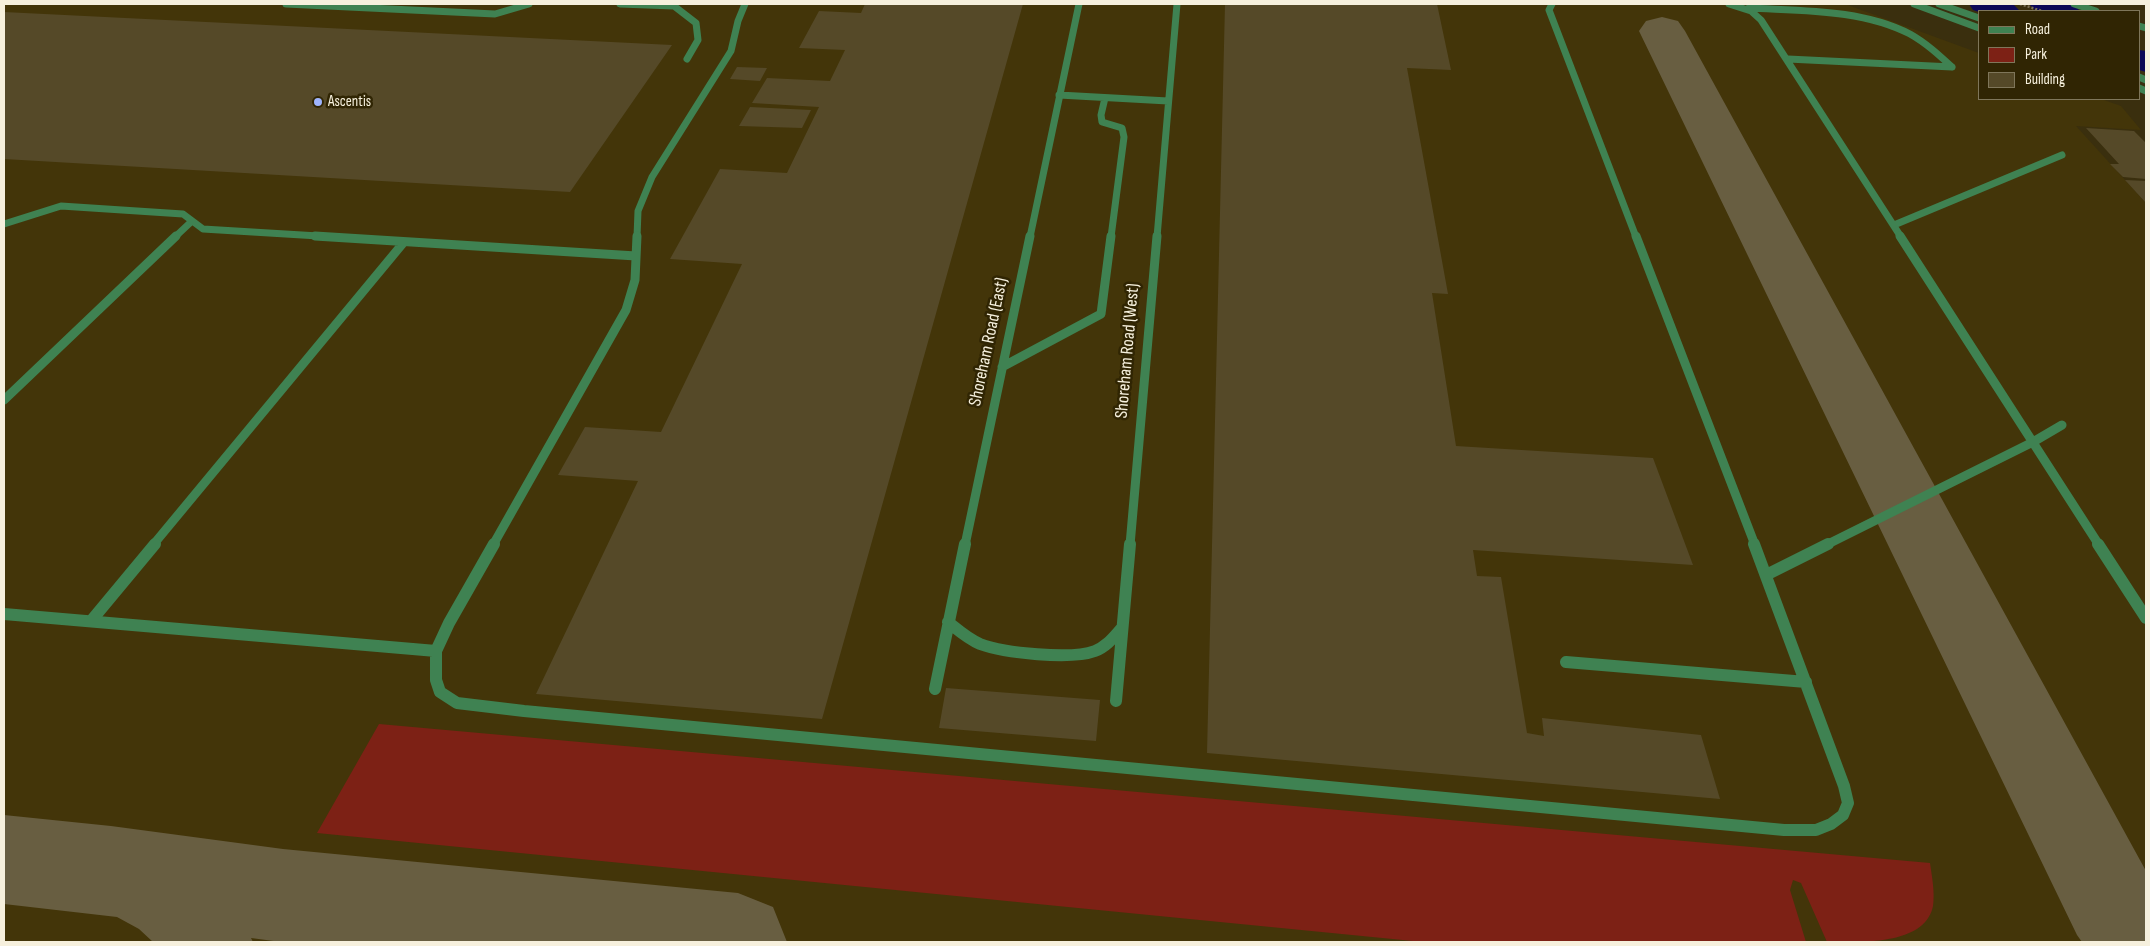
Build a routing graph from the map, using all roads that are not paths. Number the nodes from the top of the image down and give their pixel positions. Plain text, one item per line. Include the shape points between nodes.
1 (286, 4) edge
2 (529, 4) edge
3 (620, 4) edge
4 (745, 4) edge
5 (1079, 4) edge
6 (1177, 4) edge
7 (1552, 4) edge
8 (1729, 4) edge
9 (1914, 4) edge
10 (1940, 4) edge
11 (2074, 4) edge
12 (1743, 8) junction
13 (2093, 10) edge
14 (1978, 18) edge
15 (1978, 28) edge
16 (687, 59) dead end
17 (1788, 59) junction
18 (1060, 95) junction
19 (1105, 98) junction
20 (1168, 101) junction
21 (2062, 154) dead end
22 (192, 221) junction
23 (4, 224) edge
24 (1894, 225) junction
25 (404, 242) junction
26 (636, 256) junction
27 (1002, 367) junction
28 (4, 400) edge
29 (2062, 425) dead end
30 (2033, 442) junction
31 (1766, 576) junction
32 (4, 614) edge
33 (2146, 618) edge
34 (91, 621) junction
35 (948, 622) junction
36 (1121, 630) junction
37 (436, 651) junction
38 (1566, 662) dead end
39 (1806, 682) junction
40 (935, 688) dead end
41 (1116, 701) dead end

1 - 2 street via 495,14
3 - 16 street via 674,6 696,23 698,40
4 - 26 street via 738,15 731,51 652,177 638,211
5 - 18 street, Shoreham Road (East)
6 - 20 street, Shoreham Road (West)
7 - 31 street via 1550,10
8 - 12 street
9 - 15 street
10 - 14 street
11 - 13 street
12 - 17 street via 1757,15
12 - 17 street via 1832,12 1872,20 1932,46 1952,67
17 - 24 street
18 - 19 street
18 - 27 street, Shoreham Road (East)
19 - 20 street
19 - 27 street via 1102,122 1122,128 1124,137 1102,314
20 - 36 street, Shoreham Road (West)
21 - 24 street
22 - 23 street via 183,214 61,206
22 - 25 street via 203,229
22 - 28 street
24 - 30 street
25 - 26 street
25 - 34 street
26 - 37 street via 635,280 626,310
27 - 35 street, Shoreham Road (East)
29 - 30 street
30 - 31 street
30 - 33 street
31 - 39 street
32 - 34 street
34 - 37 street
35 - 36 street via 978,643 1002,650 1078,656 1096,651
35 - 40 street, Shoreham Road (East)
36 - 41 street, Shoreham Road (West)
37 - 39 street via 436,680 440,692 457,703 1802,831 1831,824 1843,815 1848,803
38 - 39 street

